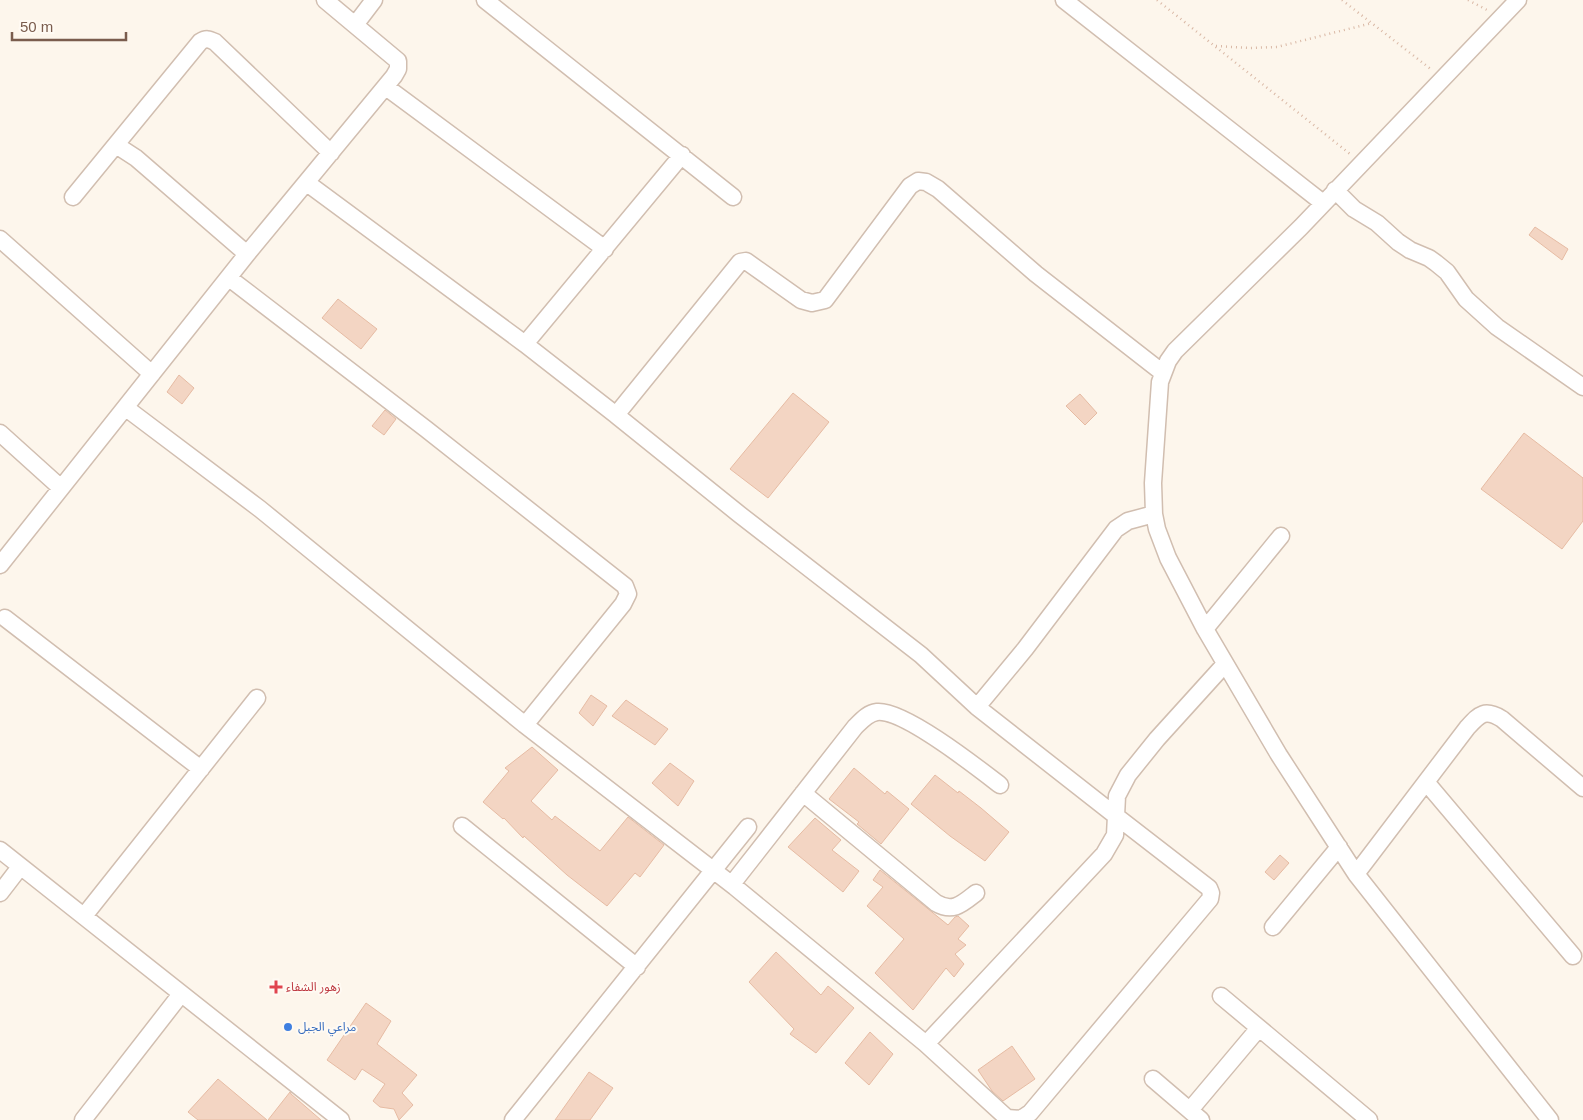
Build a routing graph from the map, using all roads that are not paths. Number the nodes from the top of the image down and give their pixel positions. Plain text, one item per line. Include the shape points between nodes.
1 (325, 0) edge
2 (374, 0) edge
3 (485, 0) edge
4 (1064, 0) edge
5 (1518, 0) edge
6 (355, 25) junction
7 (386, 87) junction
8 (116, 145) junction
9 (331, 153) junction
10 (682, 155) junction
11 (306, 183) junction
12 (1335, 190) junction
13 (73, 197) dead end
14 (733, 197) dead end
15 (1323, 203) junction
16 (0, 239) edge
17 (605, 249) junction
18 (247, 254) junction
19 (229, 278) junction
20 (526, 344) junction
21 (1163, 373) junction
22 (152, 374) junction
23 (1583, 387) edge
24 (126, 408) junction
25 (616, 415) junction
26 (0, 432) edge
27 (61, 488) junction
28 (1154, 514) junction
29 (1281, 536) dead end
30 (0, 565) edge
31 (5, 618) dead end
32 (1205, 630) junction
33 (1225, 664) junction
34 (257, 698) dead end
35 (977, 707) junction
36 (526, 725) junction
37 (201, 769) junction
38 (1426, 782) junction
39 (1000, 785) dead end
40 (1583, 788) edge
41 (803, 794) junction
42 (1116, 816) junction
43 (462, 826) dead end
44 (748, 827) dead end
45 (1340, 847) junction
46 (0, 850) edge
47 (20, 867) junction
48 (714, 870) junction
49 (1356, 874) junction
50 (732, 884) junction
51 (0, 893) edge
52 (976, 894) dead end
53 (84, 916) junction
54 (1273, 928) dead end
55 (1572, 956) dead end
56 (637, 967) junction
57 (181, 994) junction
58 (1222, 996) dead end
59 (1259, 1028) junction
60 (926, 1044) junction
61 (1153, 1079) dead end
62 (1195, 1115) edge
63 (83, 1120) edge
64 (341, 1120) edge
65 (513, 1120) edge
66 (1369, 1120) edge
67 (1550, 1120) edge

1 - 6 street
2 - 6 street
3 - 10 street
4 - 15 street
5 - 12 street
6 - 7 street via 398,61 398,69
7 - 9 street
7 - 17 street
8 - 9 street via 200,42 209,39
8 - 13 street
8 - 18 street via 136,158
9 - 11 street
10 - 14 street
10 - 17 street
11 - 18 street
11 - 20 street
12 - 15 street
12 - 23 street via 1354,209 1398,242 1429,258 1447,272 1466,299 1497,327
15 - 21 street via 1175,351
16 - 22 street
17 - 20 street
18 - 19 street
19 - 22 street
19 - 36 street via 625,586 628,594 623,604
20 - 25 street
21 - 25 street via 1036,274 938,189 918,181 910,186 825,300 812,303 801,300 753,266 740,262
21 - 28 street via 1153,483
22 - 24 street
24 - 27 street
24 - 36 street via 260,510
25 - 35 street via 921,655
26 - 27 street
27 - 30 street
28 - 32 street via 1168,558
28 - 35 street via 1128,521 1116,529
29 - 32 street
31 - 37 street
32 - 33 street
33 - 42 street via 1128,775 1117,796
33 - 45 street via 1279,755
34 - 37 street
35 - 42 street
36 - 48 street
37 - 53 street
38 - 40 street via 1467,728 1485,713 1502,718
38 - 49 street
38 - 55 street
39 - 41 street via 925,732 888,712 876,712 865,716
41 - 50 street
41 - 52 street via 944,908 952,908
42 - 60 street via 1116,835 1104,854
42 - 60 street via 1203,883 1211,893 1210,899 1146,976 1030,1114 1021,1119 1007,1118
43 - 56 street
44 - 48 street
45 - 49 street
45 - 54 street
46 - 47 street
47 - 51 street
47 - 53 street
48 - 50 street
48 - 56 street
49 - 67 street
50 - 60 street
53 - 57 street
56 - 65 street
57 - 63 street
57 - 64 street
58 - 59 street
59 - 62 street
59 - 66 street
61 - 62 street

